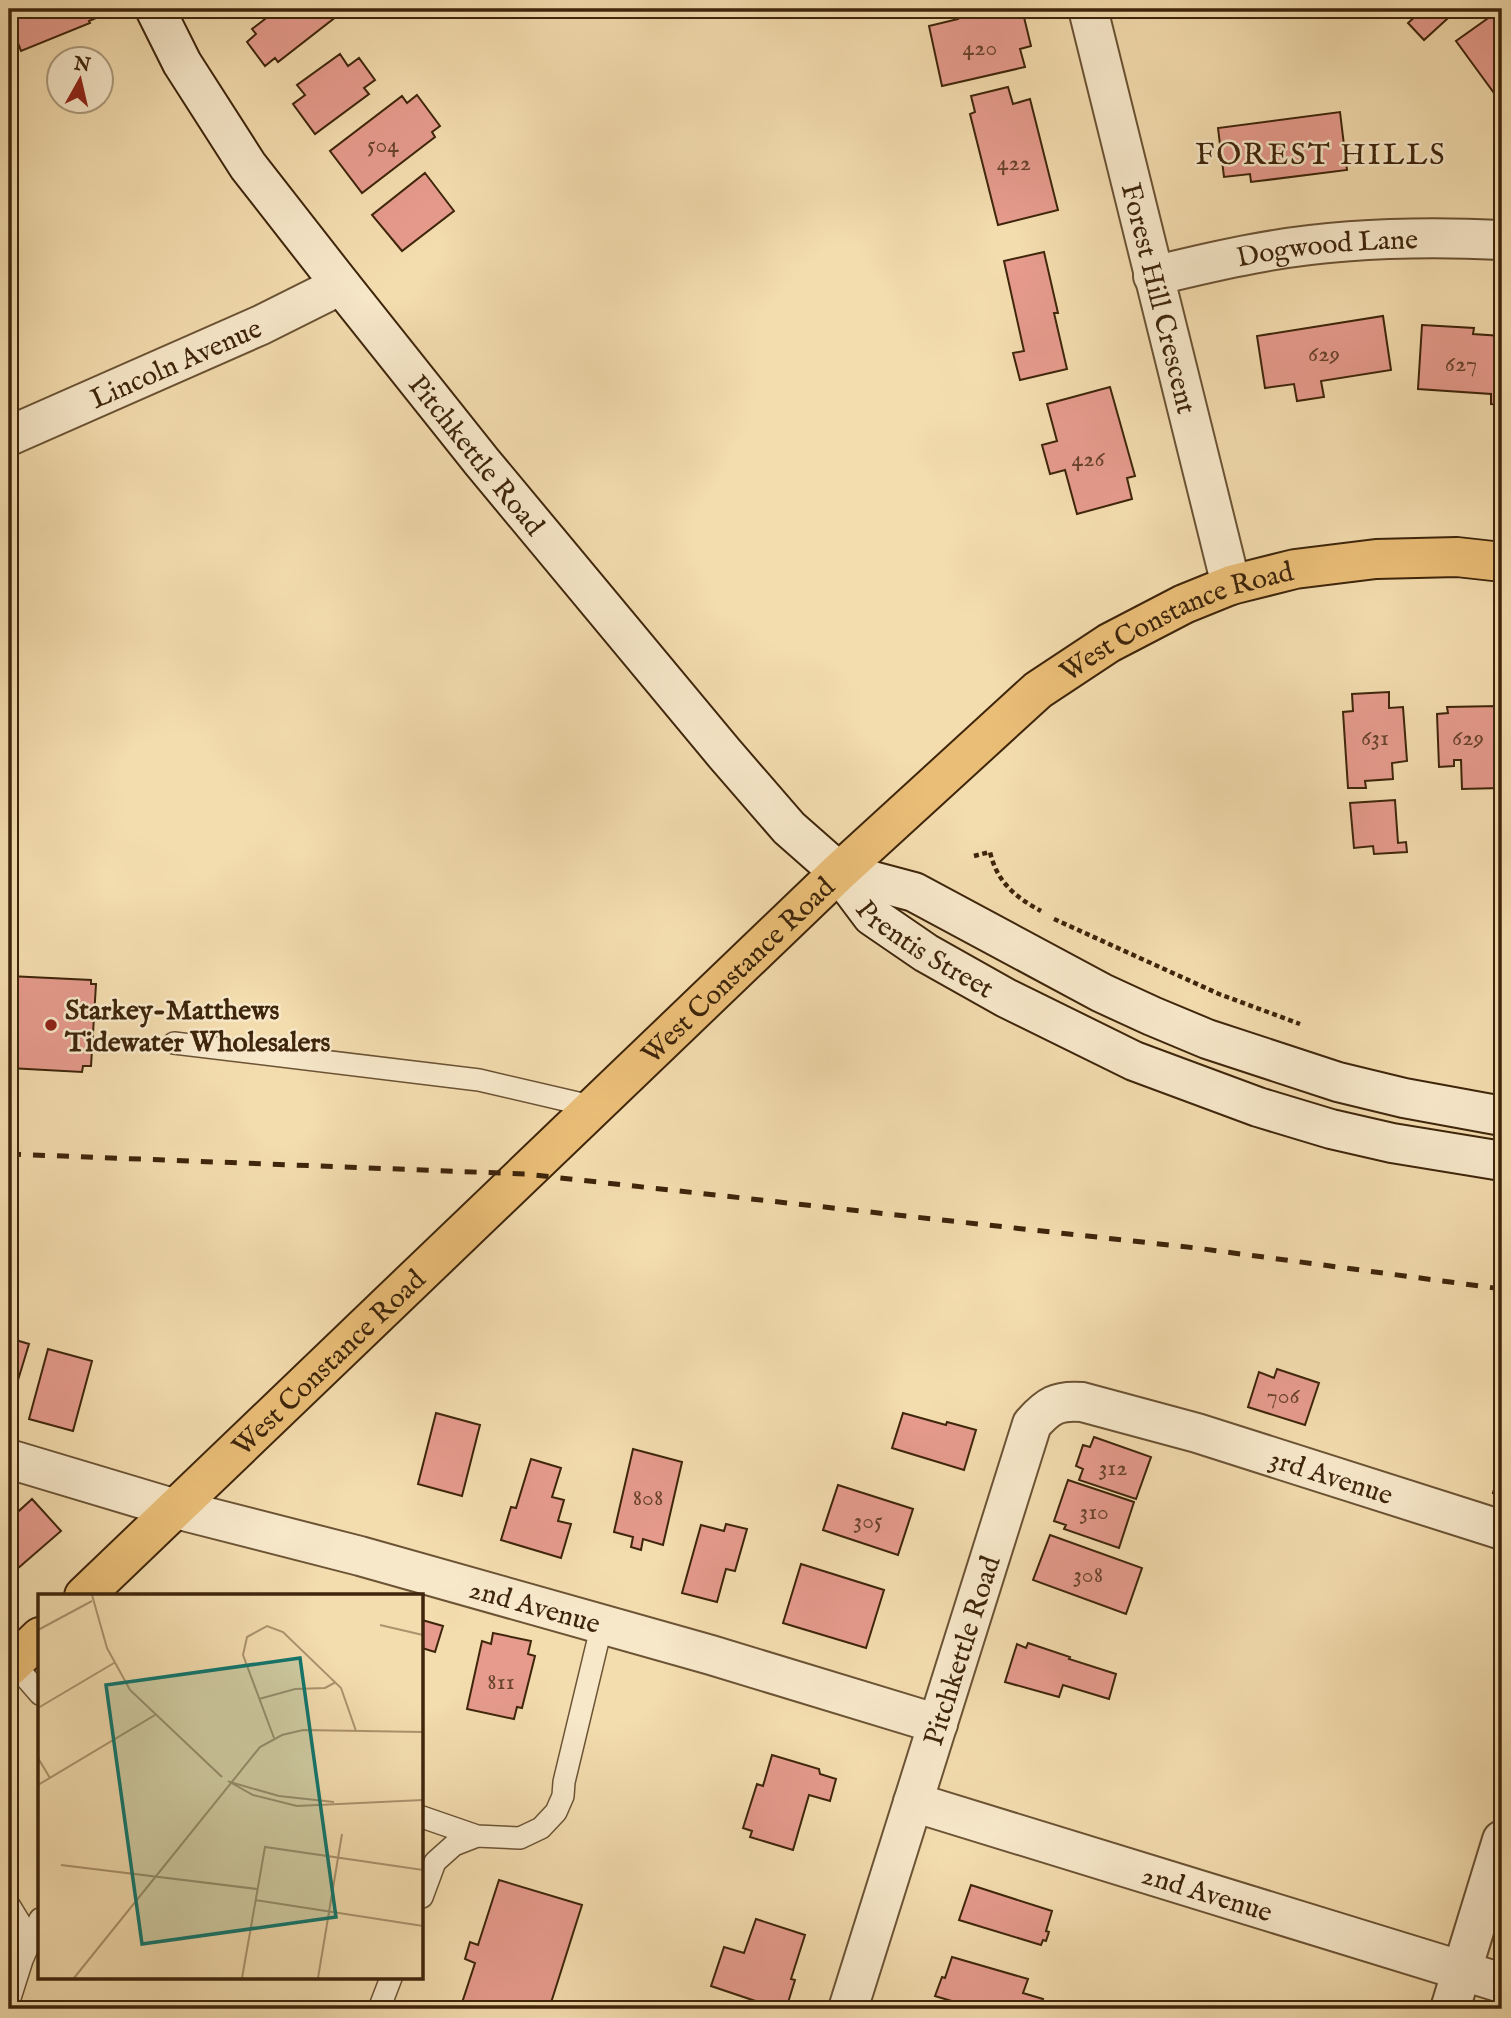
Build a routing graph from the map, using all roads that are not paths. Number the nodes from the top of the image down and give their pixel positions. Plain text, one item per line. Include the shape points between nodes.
1 (155, 9) edge
2 (1088, 9) edge
3 (1502, 240) edge
4 (1153, 276) junction
5 (341, 285) junction
6 (9, 436) edge
7 (1502, 562) edge
8 (1231, 586) junction
9 (839, 872) junction
10 (174, 1043) dead end
11 (595, 1107) junction
12 (1502, 1116) edge
13 (1502, 1161) edge
14 (1160, 1423) joint
15 (9, 1459) edge
16 (176, 1509) junction
17 (1502, 1530) edge
18 (86, 1594) edge
19 (602, 1624) junction
20 (38, 1639) edge
21 (11, 1665) edge
22 (38, 1692) edge
23 (937, 1724) junction
24 (913, 1802) junction
25 (424, 1818) edge
26 (477, 1836) junction
27 (1502, 1840) edge
28 (424, 1891) edge
29 (9, 1905) edge
30 (38, 1923) edge
31 (30, 1941) junction
32 (1462, 1970) junction
33 (390, 1980) edge
34 (1502, 1983) edge
35 (9, 2001) edge
36 (379, 2009) edge
37 (848, 2009) edge
38 (1450, 2009) edge

1 - 5 street, Pitchkettle Road via 248,166
2 - 4 street, Forest Hill Crescent
3 - 4 street, Dogwood Lane via 1439,237 1336,242 1254,253
4 - 8 street, Forest Hill Crescent
5 - 6 street, Lincoln Avenue
5 - 9 street, Pitchkettle Road via 715,743 789,828
7 - 8 main road, West Constance Road via 1457,557 1376,559 1295,569
8 - 9 main road, West Constance Road via 1184,604 1109,643 1038,690
9 - 11 main road, West Constance Road
9 - 12 street, Prentis Street via 914,892 1102,993 1207,1039 1338,1082
9 - 13 street, Prentis Street via 872,916 926,953 1006,999 1134,1061 1331,1129
10 - 11 lane via 479,1080
11 - 16 main road, West Constance Road
14 - 17 street, 3rd Avenue
14 - 23 street, Pitchkettle Road via 1065,1401 1046,1408 1032,1424
15 - 16 street, 2nd Avenue
16 - 18 main road, West Constance Road
16 - 19 street, 2nd Avenue
19 - 23 street, 2nd Avenue
19 - 26 lane via 556,1812 541,1828 520,1838
20 - 21 main road
21 - 22 lane
23 - 24 street, Pitchkettle Road
24 - 32 street, 2nd Avenue
24 - 37 street, Pitchkettle Road
25 - 26 lane
26 - 28 lane via 454,1845 435,1861
27 - 32 street
29 - 31 lane
30 - 31 lane
31 - 35 lane
32 - 34 street, 2nd Avenue
32 - 38 street
33 - 36 lane

